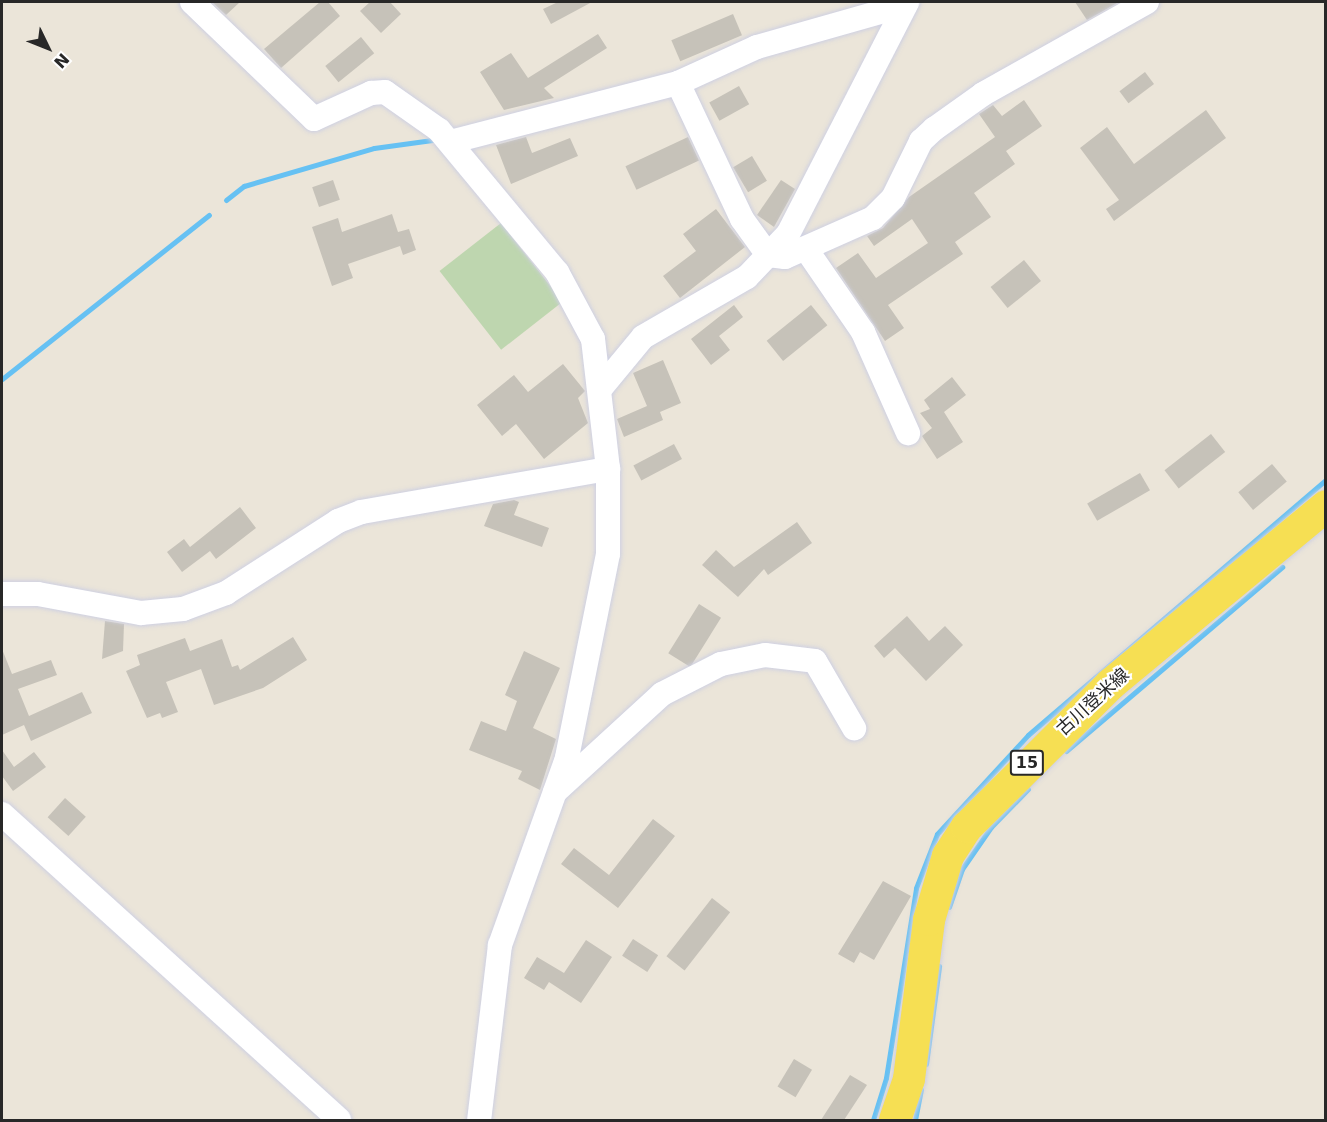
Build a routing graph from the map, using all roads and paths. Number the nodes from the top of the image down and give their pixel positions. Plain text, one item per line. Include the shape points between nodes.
1 (192, 2) edge
2 (1147, 2) edge
3 (906, 3) edge
4 (678, 83) junction
5 (445, 136) junction
6 (807, 249) junction
7 (768, 255) junction
8 (600, 389) junction
9 (908, 433) dead end
10 (608, 469) junction
11 (1326, 506) edge
12 (2, 594) edge
13 (854, 728) dead end
14 (553, 793) junction
15 (2, 814) edge
16 (339, 1120) edge
17 (479, 1120) edge
18 (895, 1120) edge

1 - 5 street via 314,119 371,93 385,92
2 - 6 street via 983,94 934,129 921,141 893,198 873,218
3 - 4 street via 757,47
3 - 7 street via 788,234
4 - 5 street
4 - 7 street via 742,219
5 - 8 street via 557,272 593,339
6 - 7 street via 785,257
6 - 9 street via 863,332
7 - 8 street via 747,277 690,315 644,337
8 - 10 street
10 - 12 street via 361,512 338,521 226,593 183,609 141,613 38,594
10 - 14 street via 608,554 567,758
11 - 18 main road, 古川登米線 / 15 via 1111,684 967,827 948,855 929,920 909,1079
13 - 14 street via 814,661 765,655 721,664 662,694
14 - 17 street via 500,945
15 - 16 street

